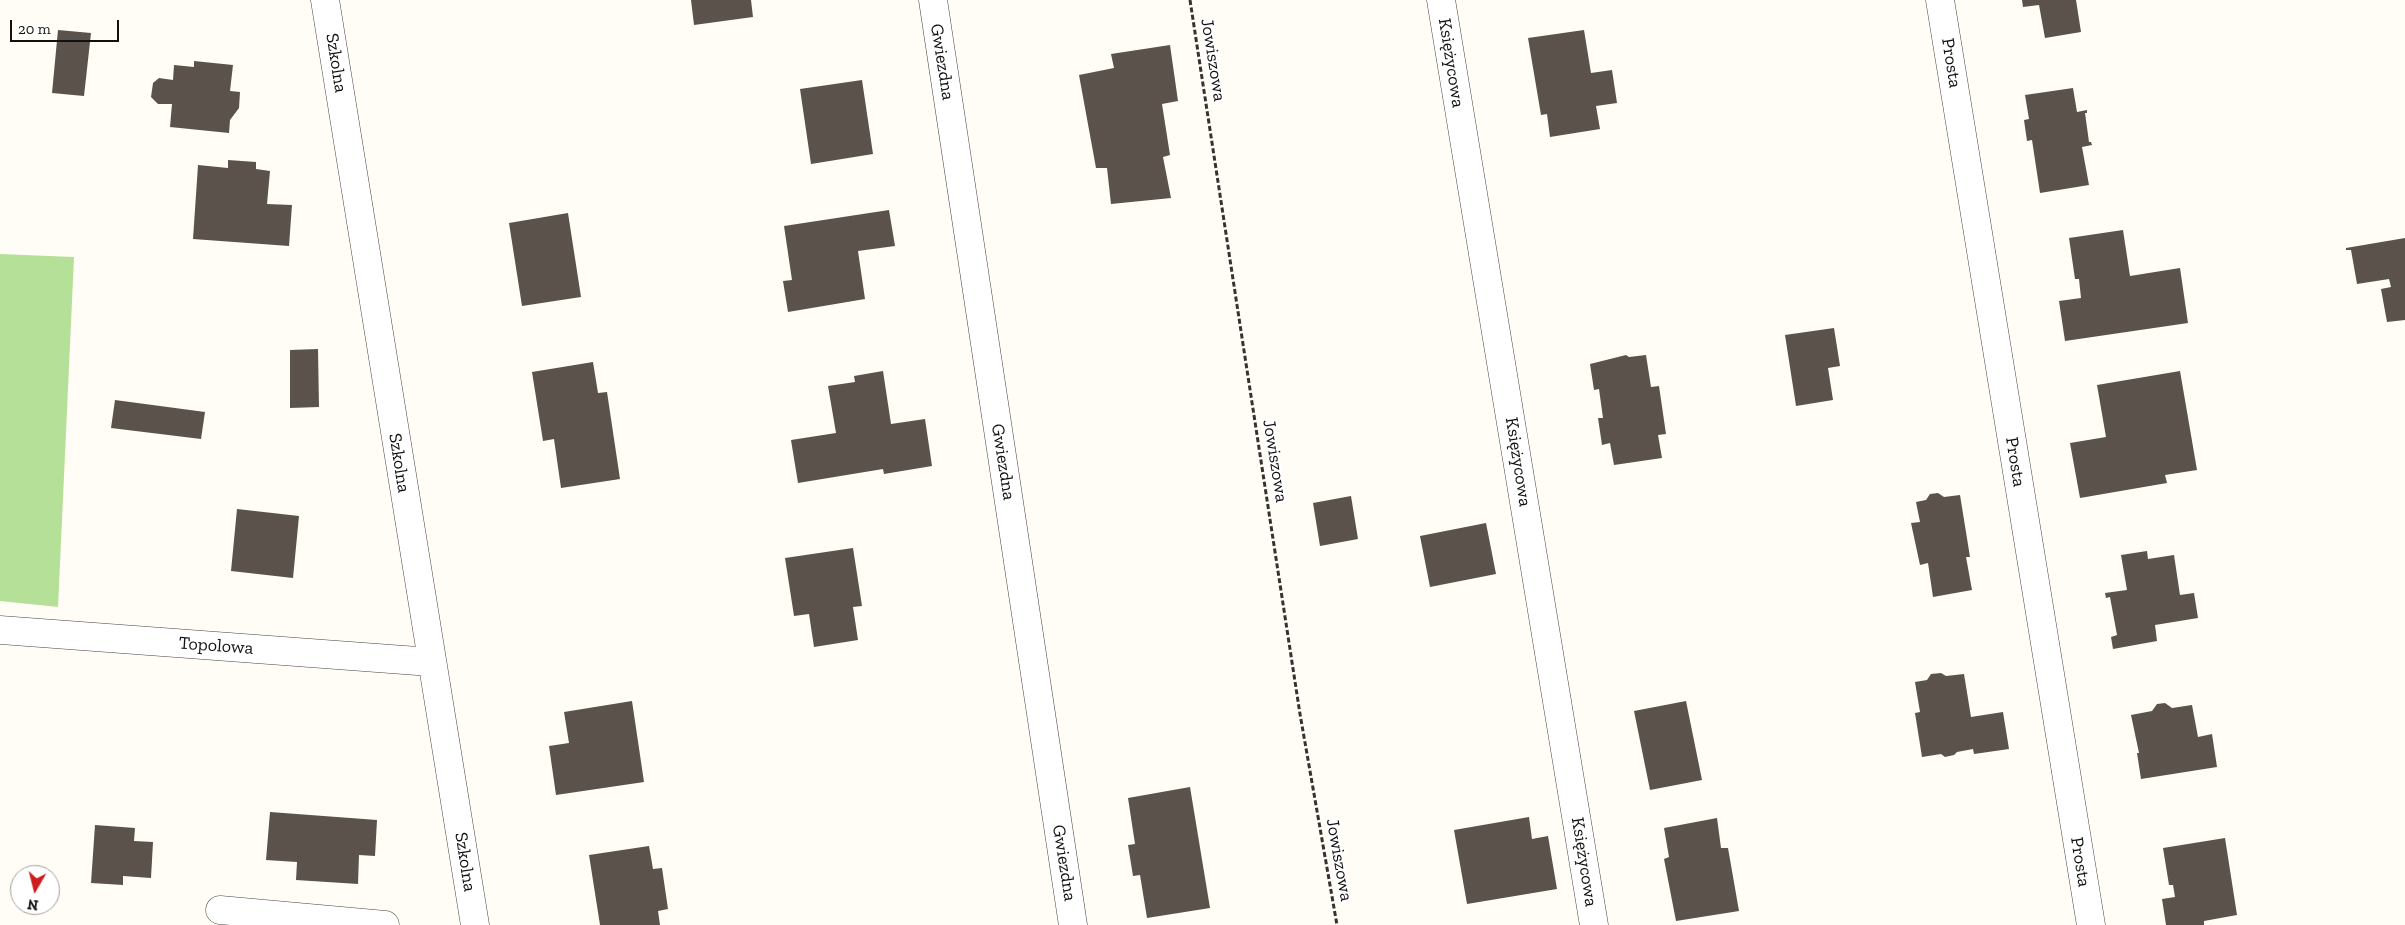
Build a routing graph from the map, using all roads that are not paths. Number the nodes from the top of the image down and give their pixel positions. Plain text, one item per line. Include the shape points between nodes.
1 (326, 0) edge
2 (933, 0) edge
3 (1441, 0) edge
4 (1940, 0) edge
5 (0, 630) edge
6 (431, 662) junction
7 (220, 910) dead end
8 (385, 925) edge
9 (475, 925) edge
10 (1073, 925) edge
11 (1594, 925) edge
12 (2090, 925) edge

1 - 6 street, Szkolna
2 - 10 street, Gwiezdna
3 - 11 street, Księżycowa
4 - 12 street, Prosta
5 - 6 street, Topolowa
6 - 9 street, Szkolna
7 - 8 street

